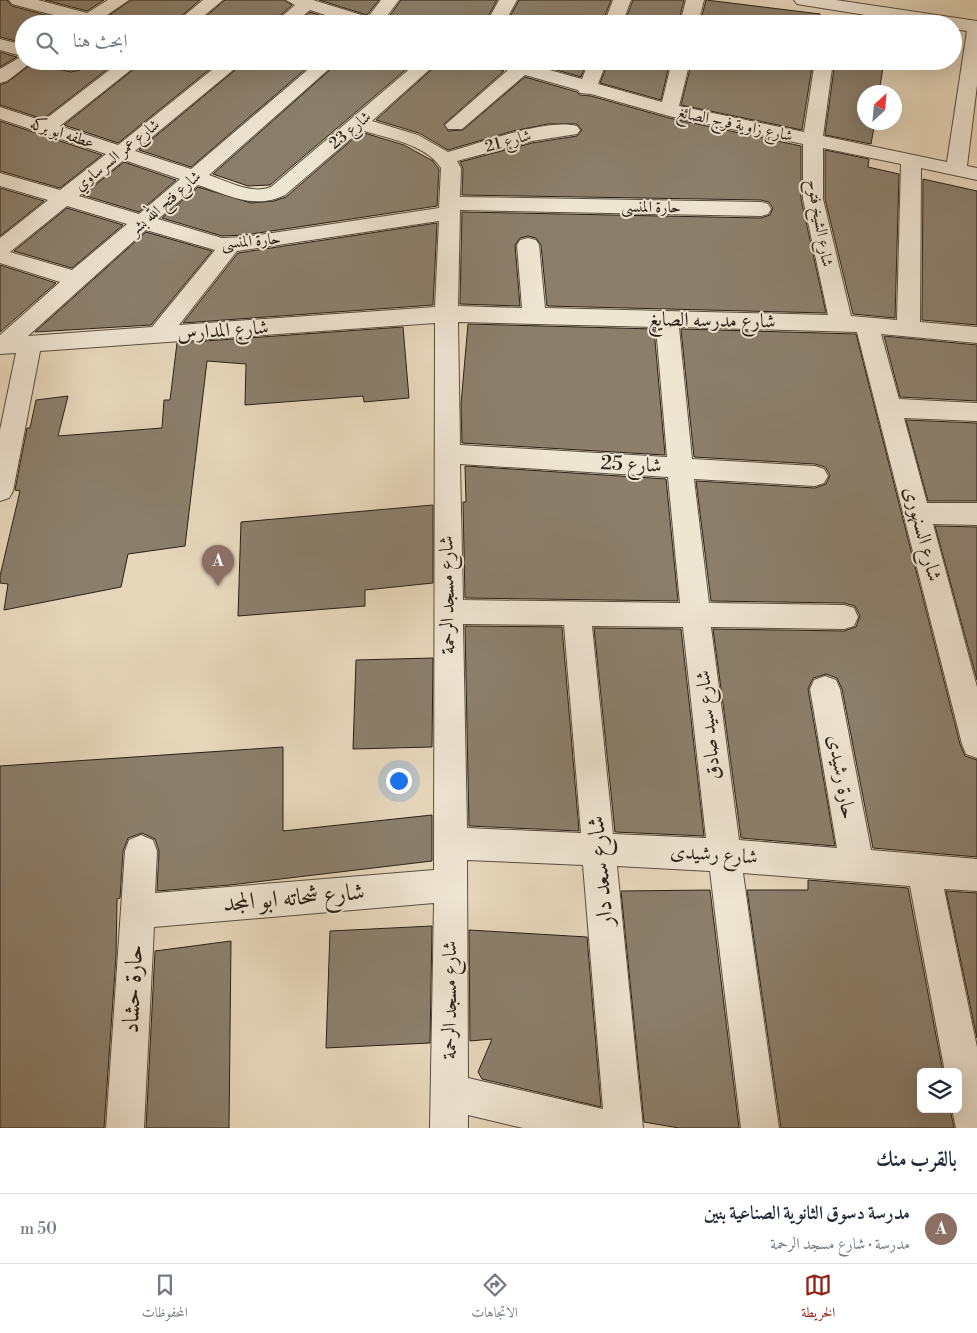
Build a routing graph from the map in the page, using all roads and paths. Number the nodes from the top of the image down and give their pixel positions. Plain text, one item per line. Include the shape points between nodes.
1 (18, 0) edge
2 (120, 0) edge
3 (214, 0) edge
4 (390, 0) edge
5 (508, 0) edge
6 (622, 0) edge
7 (695, 0) edge
8 (803, 0) edge
9 (300, 1) edge
10 (832, 2) edge
11 (67, 15) edge
12 (96, 15) edge
13 (195, 15) edge
14 (289, 15) edge
15 (344, 15) edge
16 (379, 15) edge
17 (500, 15) edge
18 (616, 15) edge
19 (691, 15) edge
20 (830, 15) edge
21 (911, 15) edge
22 (962, 24) edge
23 (977, 26) edge
24 (0, 44) edge
25 (15, 48) edge
26 (15, 67) edge
27 (121, 70) edge
28 (224, 70) edge
29 (319, 70) edge
30 (420, 70) edge
31 (520, 70) edge
32 (524, 70) edge
33 (594, 70) edge
34 (678, 70) edge
35 (817, 70) edge
36 (0, 77) edge
37 (587, 89) junction
38 (669, 110) junction
39 (0, 113) edge
40 (359, 123) junction
41 (455, 125) dead end
42 (46, 128) junction
43 (570, 130) dead end
44 (813, 140) junction
45 (121, 153) junction
46 (447, 158) junction
47 (911, 160) junction
48 (956, 169) junction
49 (977, 174) edge
50 (196, 177) junction
51 (0, 178) edge
52 (267, 196) joint
53 (64, 198) junction
54 (451, 208) junction
55 (761, 209) dead end
56 (143, 221) junction
57 (528, 245) dead end
58 (230, 246) junction
59 (0, 249) edge
60 (0, 256) edge
61 (76, 279) junction
62 (446, 314) junction
63 (534, 317) junction
64 (668, 320) junction
65 (854, 324) junction
66 (908, 328) junction
67 (977, 335) edge
68 (158, 336) junction
69 (30, 344) junction
70 (1, 346) edge
71 (889, 408) junction
72 (977, 412) edge
73 (447, 454) junction
74 (679, 467) junction
75 (815, 476) dead end
76 (0, 491) edge
77 (916, 513) junction
78 (977, 514) edge
79 (449, 612) junction
80 (577, 614) junction
81 (696, 615) junction
82 (844, 617) dead end
83 (825, 689) dead end
84 (977, 744) edge
85 (451, 843) junction
86 (598, 848) junction
87 (141, 851) dead end
88 (723, 855) junction
89 (857, 865) junction
90 (922, 870) junction
91 (977, 876) edge
92 (450, 885) junction
93 (137, 911) junction
94 (449, 1092) junction
95 (125, 1128) edge
96 (450, 1128) edge
97 (604, 1128) edge
98 (624, 1128) edge
99 (760, 1128) edge
100 (975, 1128) edge

1 - 11 street
2 - 12 street
3 - 13 street
4 - 16 street
5 - 17 street
6 - 18 street
7 - 19 street
8 - 10 street
9 - 14 street
9 - 15 street
10 - 20 street
10 - 21 street
22 - 23 street
23 - 48 street
24 - 25 street
26 - 36 street
27 - 42 street
28 - 45 street, شارع عمر السرساوي
29 - 50 street, شارع فتح الله بشر
30 - 40 street, شارع 23
31 - 41 street
32 - 37 street, شارع زاوية فرج الصائغ
33 - 37 street
34 - 38 street
35 - 44 street, شارع الشيخ فتوح
37 - 38 street, شارع زاوية فرج الصائغ
38 - 44 street, شارع زاوية فرج الصائغ
39 - 42 street, عطفه ابو بركه
40 - 46 street via 432,149
40 - 52 street, شارع 23 via 278,191
42 - 45 street, عطفه ابو بركه
43 - 46 street, شارع 21 via 531,135
44 - 47 street, شارع زاوية فرج الصائغ
44 - 65 street, شارع الشيخ فتوح via 813,199
45 - 50 street, عطفه ابو بركه
45 - 53 street, شارع عمر السرساوي
46 - 54 street, شارع مسجد الرحمة via 451,168
47 - 48 street, شارع زاوية فرج الصائغ
47 - 66 street
48 - 49 street, شارع زاوية فرج الصائغ
50 - 52 street, عطفه ابو بركه via 253,196
50 - 56 street, شارع فتح الله بشر
51 - 53 street, حارة المنسى
53 - 56 street, حارة المنسى
53 - 59 street, شارع عمر السرساوي
54 - 55 street, حارة المنسى
54 - 58 street, حارة المنسى
54 - 62 street, شارع مسجد الرحمة
56 - 58 street, حارة المنسى
56 - 61 street, شارع فتح الله بشر
57 - 63 street
58 - 68 street
60 - 61 street
61 - 70 street, شارع فتح الله بشر
62 - 63 street, شارع مدرسه الصايغ
62 - 68 street, شارع المدارس
62 - 73 street, شارع مسجد الرحمة
63 - 64 street, شارع مدرسه الصايغ
64 - 65 street, شارع مدرسه الصايغ
64 - 74 street, شارع سيد صادق
65 - 66 street, شارع مدرسه الصايغ
65 - 71 street, شارع السنهورى
66 - 67 street, شارع مدرسه الصايغ
68 - 69 street, شارع المدارس
69 - 70 street, شارع المدارس
69 - 76 street
71 - 72 street
71 - 77 street, شارع السنهورى
73 - 74 street, شارع 25
73 - 79 street, شارع مسجد الرحمة
74 - 75 street, شارع 25
74 - 81 street, شارع سيد صادق
77 - 78 street
77 - 84 street, شارع السنهورى
79 - 80 street
79 - 85 street, شارع مسجد الرحمة
80 - 81 street
80 - 86 street, شارع سعد دار
81 - 82 street
81 - 88 street, شارع سيد صادق
83 - 89 street, حارة رشيدى
85 - 86 street, شارع رشيدى
85 - 92 street, شارع مسجد الرحمة
86 - 88 street, شارع رشيدى
86 - 98 street, شارع سعد دار
87 - 93 street, حارة حشاد
88 - 89 street, شارع رشيدى
88 - 99 street, شارع سيد صادق
89 - 90 street, شارع رشيدى
90 - 91 street, شارع رشيدى
90 - 100 street
92 - 93 street, شارع شحاته ابو المجد
92 - 94 street, شارع مسجد الرحمة
93 - 95 street, حارة حشاد
94 - 96 street, شارع مسجد الرحمة
94 - 97 street

